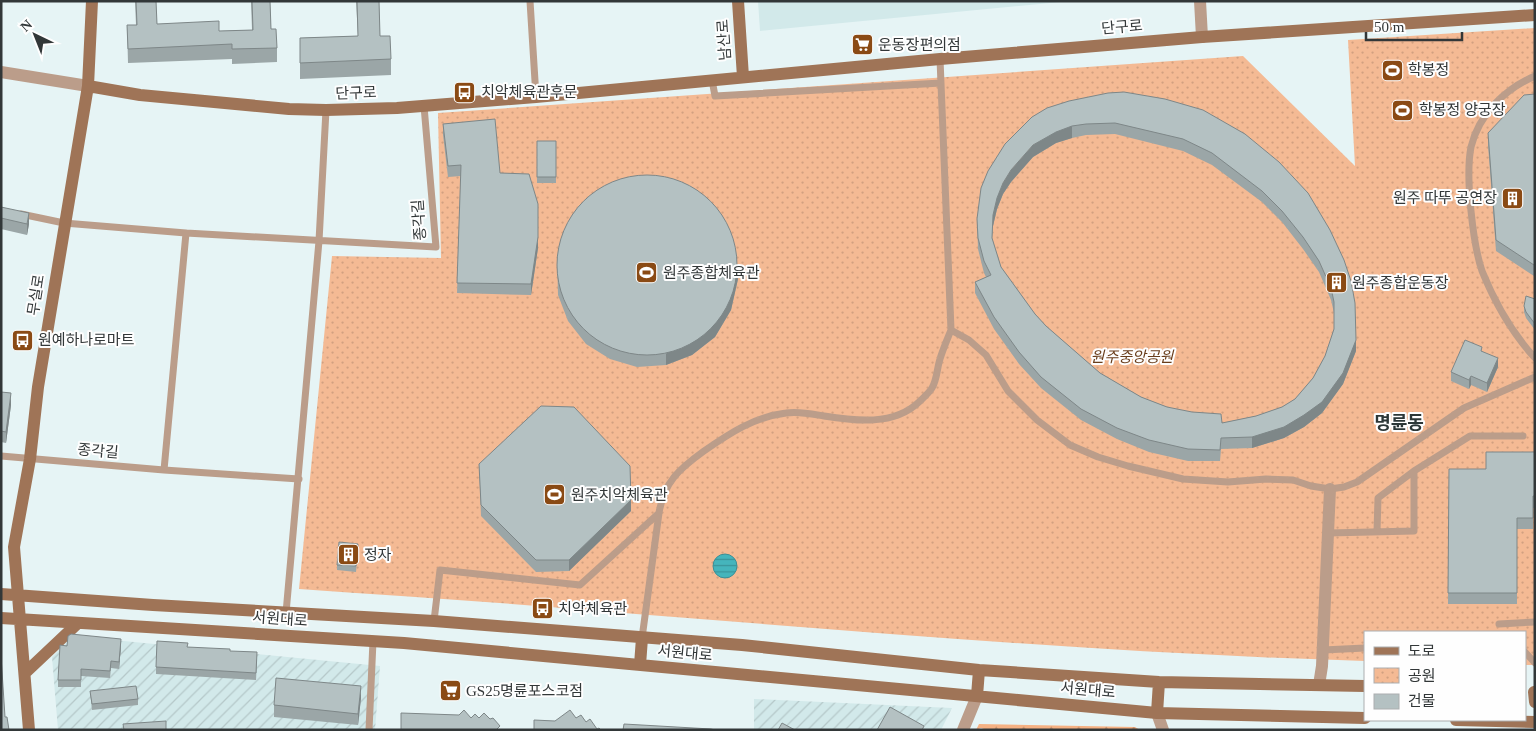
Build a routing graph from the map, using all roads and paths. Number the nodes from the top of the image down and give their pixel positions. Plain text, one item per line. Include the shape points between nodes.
1 (92, 1) edge
2 (530, 1) edge
3 (738, 1) edge
4 (1200, 1) edge
5 (1535, 15) edge
6 (1202, 37) junction
7 (940, 59) junction
8 (1, 72) edge
9 (1535, 76) edge
10 (743, 77) junction
11 (712, 80) junction
12 (941, 83) junction
13 (88, 86) junction
14 (536, 97) junction
15 (424, 106) junction
16 (326, 110) junction
17 (10, 212) edge
18 (64, 223) junction
19 (186, 233) junction
20 (319, 241) junction
21 (951, 330) junction
22 (1535, 358) edge
23 (1535, 377) edge
24 (1523, 436) dead end
25 (1, 456) edge
26 (30, 459) junction
27 (164, 470) junction
28 (1414, 472) junction
29 (299, 479) junction
30 (1330, 488) junction
31 (659, 513) junction
32 (1377, 532) junction
33 (1328, 533) junction
34 (1, 594) edge
35 (18, 595) junction
36 (286, 613) junction
37 (1, 618) edge
38 (22, 620) junction
39 (434, 621) junction
40 (1535, 622) edge
41 (78, 623) junction
42 (1499, 624) dead end
43 (642, 638) junction
44 (373, 641) junction
45 (1364, 648) edge
46 (1323, 650) junction
47 (1526, 653) edge
48 (1535, 663) edge
49 (640, 665) junction
50 (979, 670) junction
51 (25, 673) junction
52 (1159, 682) junction
53 (1319, 685) junction
54 (1364, 686) edge
55 (1535, 691) edge
56 (977, 696) junction
57 (1535, 702) edge
58 (1158, 712) junction
59 (1364, 718) edge
60 (1496, 721) edge
61 (1535, 722) edge
62 (29, 730) edge
63 (369, 730) edge
64 (963, 730) edge
65 (1163, 730) edge

1 - 13 street, 무실로
2 - 14 lane
3 - 10 street, 남산로
4 - 6 street
5 - 6 street, 단구로
6 - 7 street, 단구로
7 - 10 street, 단구로
7 - 12 lane
8 - 13 street, 단구로
9 - 22 lane via 1504,94 1479,127 1471,147 1470,197 1482,269 1496,302
10 - 11 street, 단구로
11 - 12 lane via 716,96
11 - 14 street, 단구로
12 - 21 lane
13 - 16 street, 단구로 via 149,96
13 - 18 street, 무실로
14 - 15 street, 단구로
15 - 16 street, 단구로
15 - 20 lane, 종각길 via 436,247
16 - 20 lane
17 - 18 lane, 종각길
18 - 19 lane, 종각길
18 - 26 street, 무실로
19 - 20 lane, 종각길
19 - 27 lane
20 - 29 lane
21 - 30 lane via 986,355 1008,391 1037,420 1070,445 1098,457 1183,479 1228,482 1293,480
21 - 31 lane via 932,388 918,404 896,416 871,420 788,413 751,422 693,459 668,482
23 - 30 lane via 1464,408 1357,482
24 - 28 lane via 1470,436
25 - 26 lane, 종각길
26 - 27 lane, 종각길
26 - 35 street, 무실로 via 14,547
27 - 29 lane, 종각길
28 - 32 lane via 1378,498
28 - 32 lane via 1414,531
29 - 36 lane
30 - 33 street
31 - 39 lane via 580,585 440,570
31 - 43 lane
32 - 33 lane
33 - 46 street
34 - 35 street, 서원대로
35 - 36 street, 서원대로
35 - 38 street, 무실로
36 - 39 street, 서원대로
37 - 38 street, 서원대로
38 - 41 street, 서원대로
38 - 51 street
39 - 43 street, 서원대로
40 - 42 lane
41 - 44 street, 서원대로
41 - 51 street
43 - 49 street
43 - 50 street, 서원대로
44 - 49 street, 서원대로
44 - 63 lane
45 - 46 lane
46 - 53 street
47 - 48 lane
49 - 56 street, 서원대로
50 - 52 street, 서원대로
50 - 56 street
51 - 62 street
52 - 53 street, 서원대로
52 - 58 street
53 - 54 street, 서원대로
55 - 57 street
56 - 58 street, 서원대로
56 - 64 street
58 - 59 street, 서원대로
58 - 65 street
60 - 61 street

